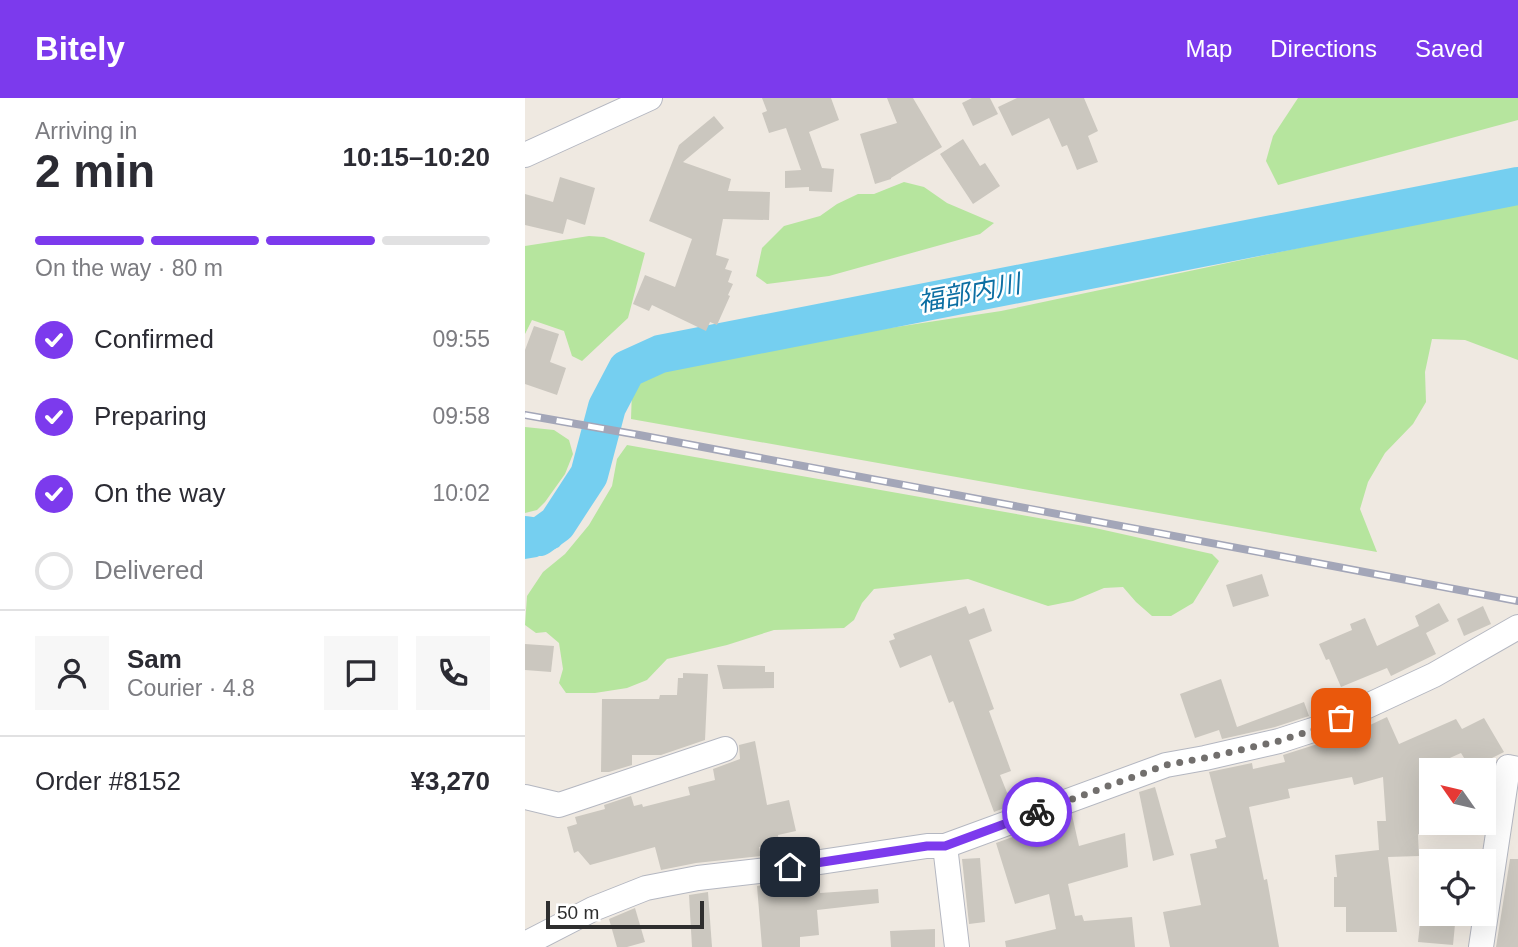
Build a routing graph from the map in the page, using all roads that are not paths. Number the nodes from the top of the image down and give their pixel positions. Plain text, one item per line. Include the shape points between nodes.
1 (650, 98) edge
2 (525, 155) edge
3 (1518, 626) edge
4 (725, 749) dead end
5 (1518, 769) edge
6 (525, 797) edge
7 (945, 846) junction
8 (525, 944) edge
9 (957, 947) edge
10 (1481, 947) edge

1 - 2 street
3 - 7 street via 1434,676 1322,727 1166,765
4 - 6 street via 559,805
5 - 10 street via 1508,767
7 - 8 street via 646,888
7 - 9 street

